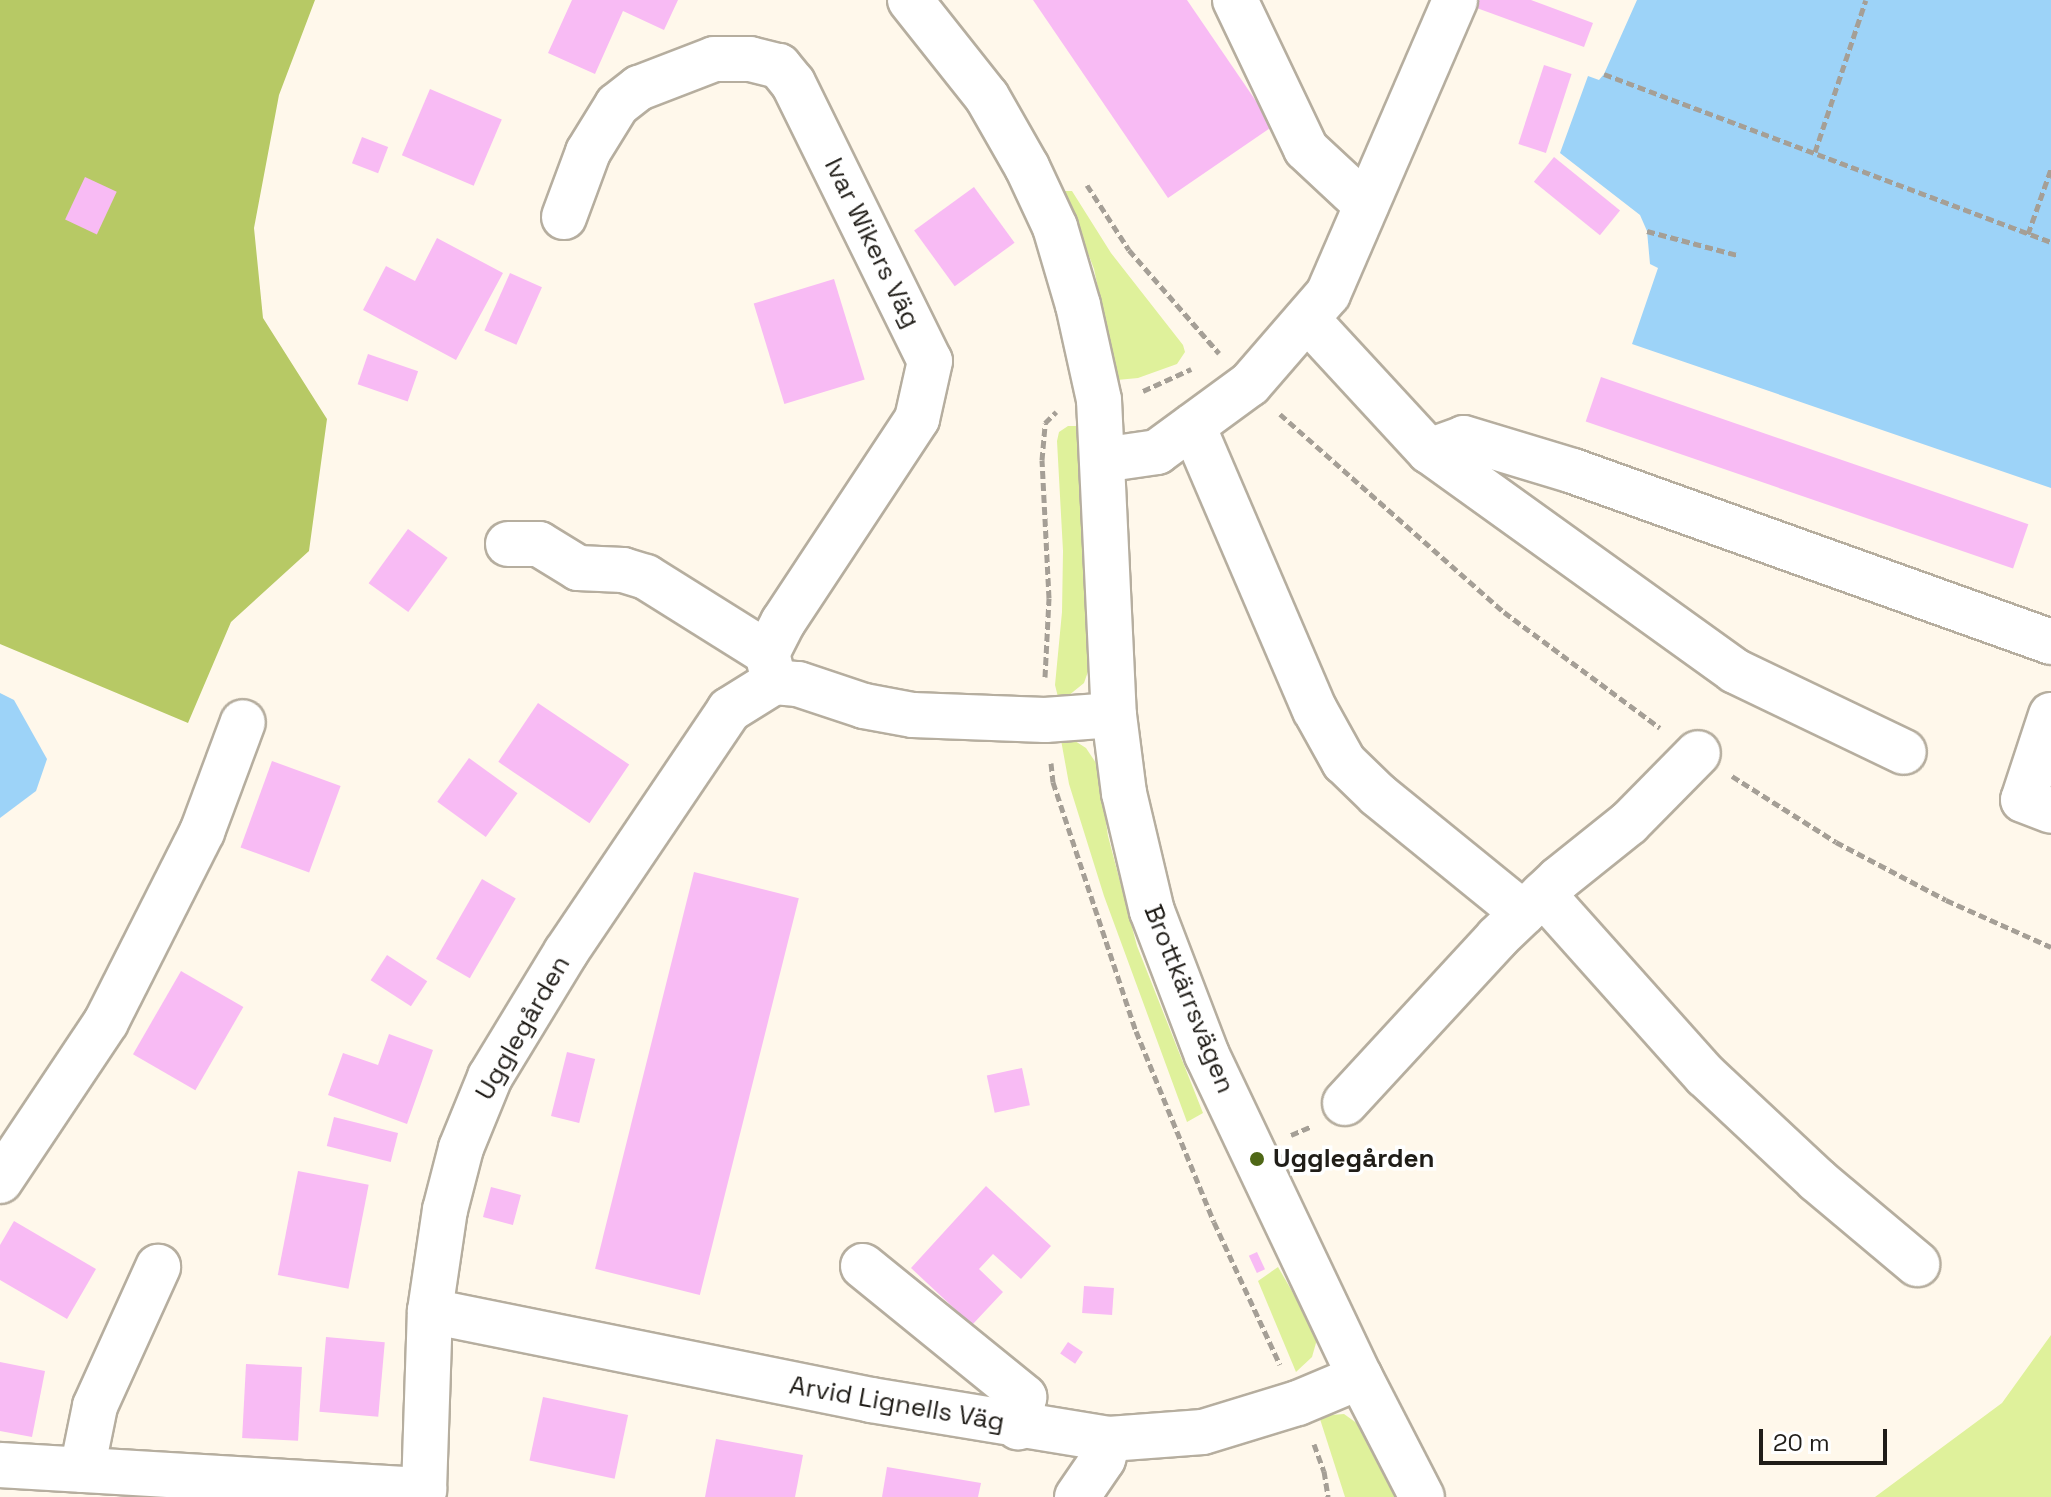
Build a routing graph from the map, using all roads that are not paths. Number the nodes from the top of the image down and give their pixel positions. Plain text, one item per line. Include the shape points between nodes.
1 (910, 0) edge
2 (1235, 0) edge
3 (1455, 0) edge
4 (1366, 205) junction
5 (564, 217) dead end
6 (1318, 307) junction
7 (1193, 426) junction
8 (1429, 451) junction
9 (1102, 460) junction
10 (508, 544) dead end
11 (2051, 642) edge
12 (770, 668) junction
13 (1114, 715) junction
14 (2051, 715) edge
15 (243, 722) dead end
16 (1904, 752) dead end
17 (1698, 753) road end
18 (2051, 811) edge
19 (1533, 904) junction
20 (1345, 1103) dead end
21 (0, 1181) edge
22 (1917, 1264) dead end
23 (863, 1266) dead end
24 (158, 1267) dead end
25 (430, 1311) junction
26 (1360, 1377) junction
27 (1018, 1427) junction
28 (1109, 1439) junction
29 (0, 1465) edge
30 (82, 1470) junction
31 (424, 1494) edge
32 (1077, 1497) edge
33 (1422, 1497) edge

1 - 9 street, Brottkärrsvägen via 987,97 1055,227 1099,400
2 - 4 street via 1306,149
3 - 4 street
4 - 6 street
5 - 12 street, Ivar Wikers Väg via 588,152 617,105 639,88 714,59 779,66 793,83 930,361 917,419 791,609
6 - 7 street via 1250,384
6 - 8 street
7 - 9 street via 1157,452
7 - 19 street via 1315,710 1344,762 1378,795
8 - 11 street via 1464,438 1573,471
8 - 16 street via 1735,671
9 - 13 street, Brottkärrsvägen
10 - 12 street via 539,544 578,568 646,577
12 - 13 street via 798,684 864,706 913,715 1045,720
12 - 25 street, Ugglegården via 729,710 566,952 490,1077 461,1148 445,1210
13 - 26 street, Brottkärrsvägen via 1137,856 1175,975 1207,1055
14 - 18 street via 2023,800
15 - 21 street via 202,832 140,958 106,1022
17 - 19 street via 1629,823
19 - 20 street
19 - 22 street via 1706,1076
23 - 27 street via 1024,1397
24 - 30 street via 95,1406
25 - 27 street, Arvid Lignells Väg
25 - 31 street, Ugglegården
26 - 28 street, Arvid Lignells Väg via 1298,1403 1203,1432
26 - 33 street, Brottkärrsvägen
27 - 28 street, Arvid Lignells Väg
28 - 32 street via 1103,1459
29 - 30 street, Ugglegården
30 - 31 street, Ugglegården

